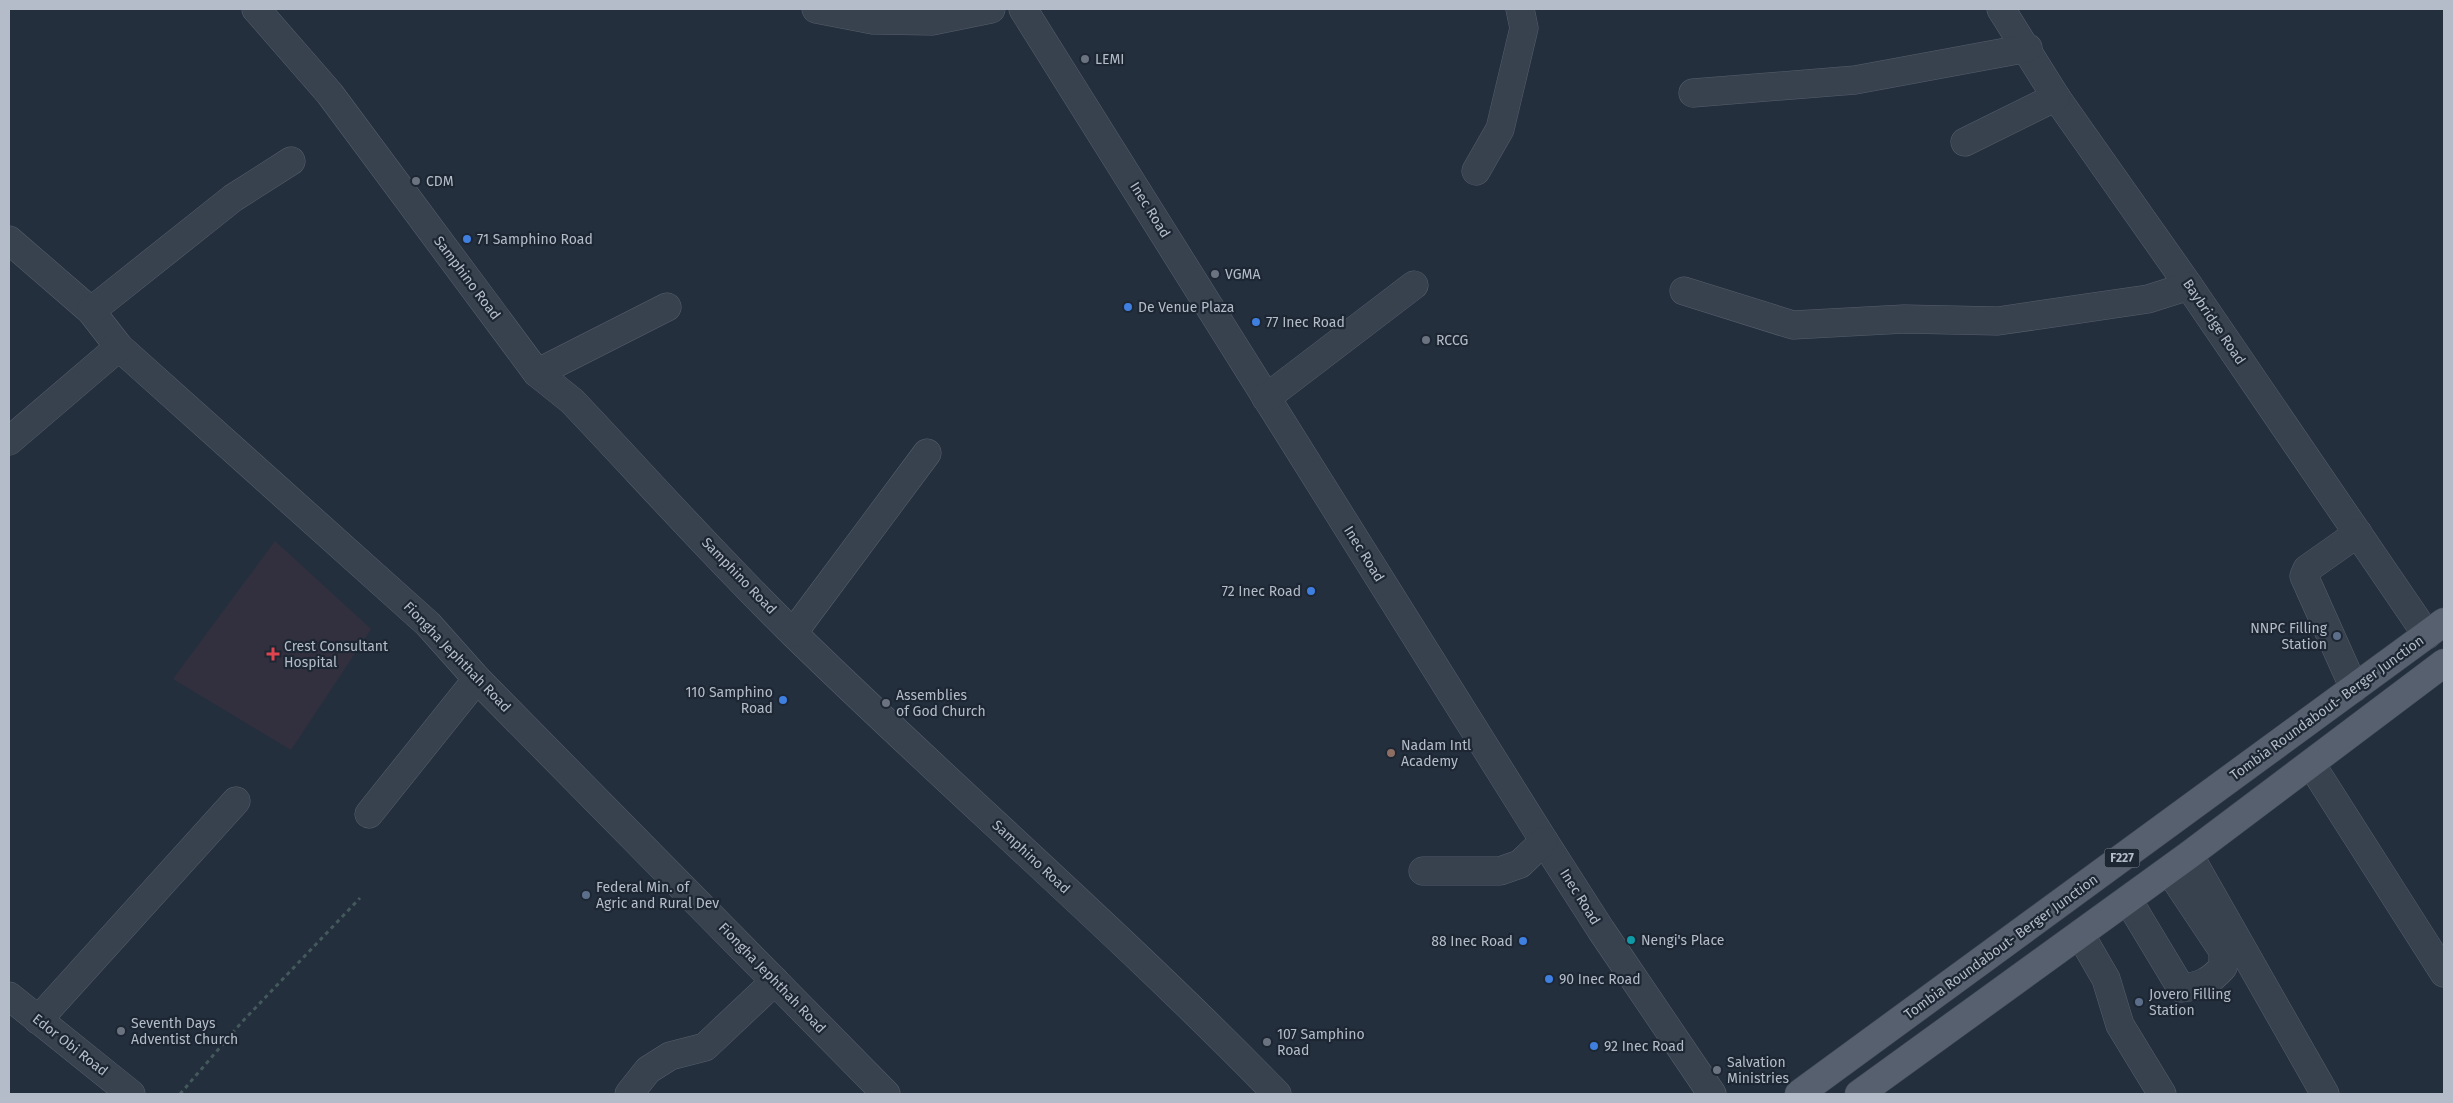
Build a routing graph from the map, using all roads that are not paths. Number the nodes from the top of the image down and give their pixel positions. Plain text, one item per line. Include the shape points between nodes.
1 (256, 9) edge
2 (816, 9) edge
3 (990, 9) edge
4 (1023, 9) edge
5 (1520, 9) edge
6 (2001, 9) edge
7 (2028, 48) junction
8 (1693, 93) dead end
9 (2056, 97) junction
10 (1965, 142) dead end
11 (291, 160) dead end
12 (1476, 171) dead end
13 (9, 240) edge
14 (1414, 285) dead end
15 (2189, 286) junction
16 (1684, 291) dead end
17 (667, 306) dead end
18 (91, 311) junction
19 (119, 348) junction
20 (537, 373) junction
21 (1266, 398) junction
22 (9, 441) edge
23 (927, 454) dead end
24 (2358, 533) junction
25 (2436, 628) edge
26 (793, 633) junction
27 (2444, 663) edge
28 (477, 679) junction
29 (2354, 688) junction
30 (2311, 764) junction
31 (236, 801) dead end
32 (369, 814) dead end
33 (1544, 841) junction
34 (2179, 862) junction
35 (1423, 871) dead end
36 (2128, 900) junction
37 (2080, 934) junction
38 (2444, 973) edge
39 (775, 981) junction
40 (9, 996) edge
41 (38, 1020) junction
42 (131, 1094) edge
43 (629, 1094) edge
44 (886, 1094) edge
45 (1277, 1094) edge
46 (1712, 1094) edge
47 (1799, 1094) edge
48 (1859, 1094) edge
49 (2162, 1094) edge
50 (2325, 1094) edge

1 - 20 street, Samphino Road via 330,94
2 - 3 street via 873,20 932,21
4 - 21 street, Inec Road
5 - 12 street via 1524,28 1500,129
6 - 7 street, Baybridge Road
7 - 8 street via 1855,80
7 - 9 street, Baybridge Road
9 - 10 street
9 - 15 street, Baybridge Road
11 - 18 street via 233,198
13 - 18 street, Fiongha Jephthah Road
14 - 21 street
15 - 16 street via 2148,300 1998,321 1904,319 1793,326
15 - 24 street, Baybridge Road
17 - 20 street
18 - 19 street, Fiongha Jephthah Road
19 - 22 street
19 - 28 street, Fiongha Jephthah Road via 428,624
20 - 26 street, Samphino Road via 572,401
21 - 33 street, Inec Road
23 - 26 street
24 - 25 street, Baybridge Road
24 - 29 street via 2307,569 2304,576
25 - 29 main road, Tombia Roundabout- Berger Junction / F227
26 - 45 street, Samphino Road via 1125,943
27 - 30 main road, F227
28 - 32 street
28 - 39 street, Fiongha Jephthah Road
29 - 47 main road, Tombia Roundabout- Berger Junction / F227
30 - 34 main road, F227
30 - 38 street
31 - 41 street
33 - 35 street via 1520,864 1500,871
33 - 46 street, Inec Road
34 - 36 main road, F227
34 - 36 street via 2223,951 2223,967 2213,978 2195,987 2181,988
34 - 50 street
36 - 37 main road, F227
37 - 48 main road, F227
37 - 49 street via 2106,979 2120,1025
39 - 43 street via 705,1047 670,1056 648,1070
39 - 44 street, Fiongha Jephthah Road
40 - 41 street, Edor Obi Road
41 - 42 street, Edor Obi Road

